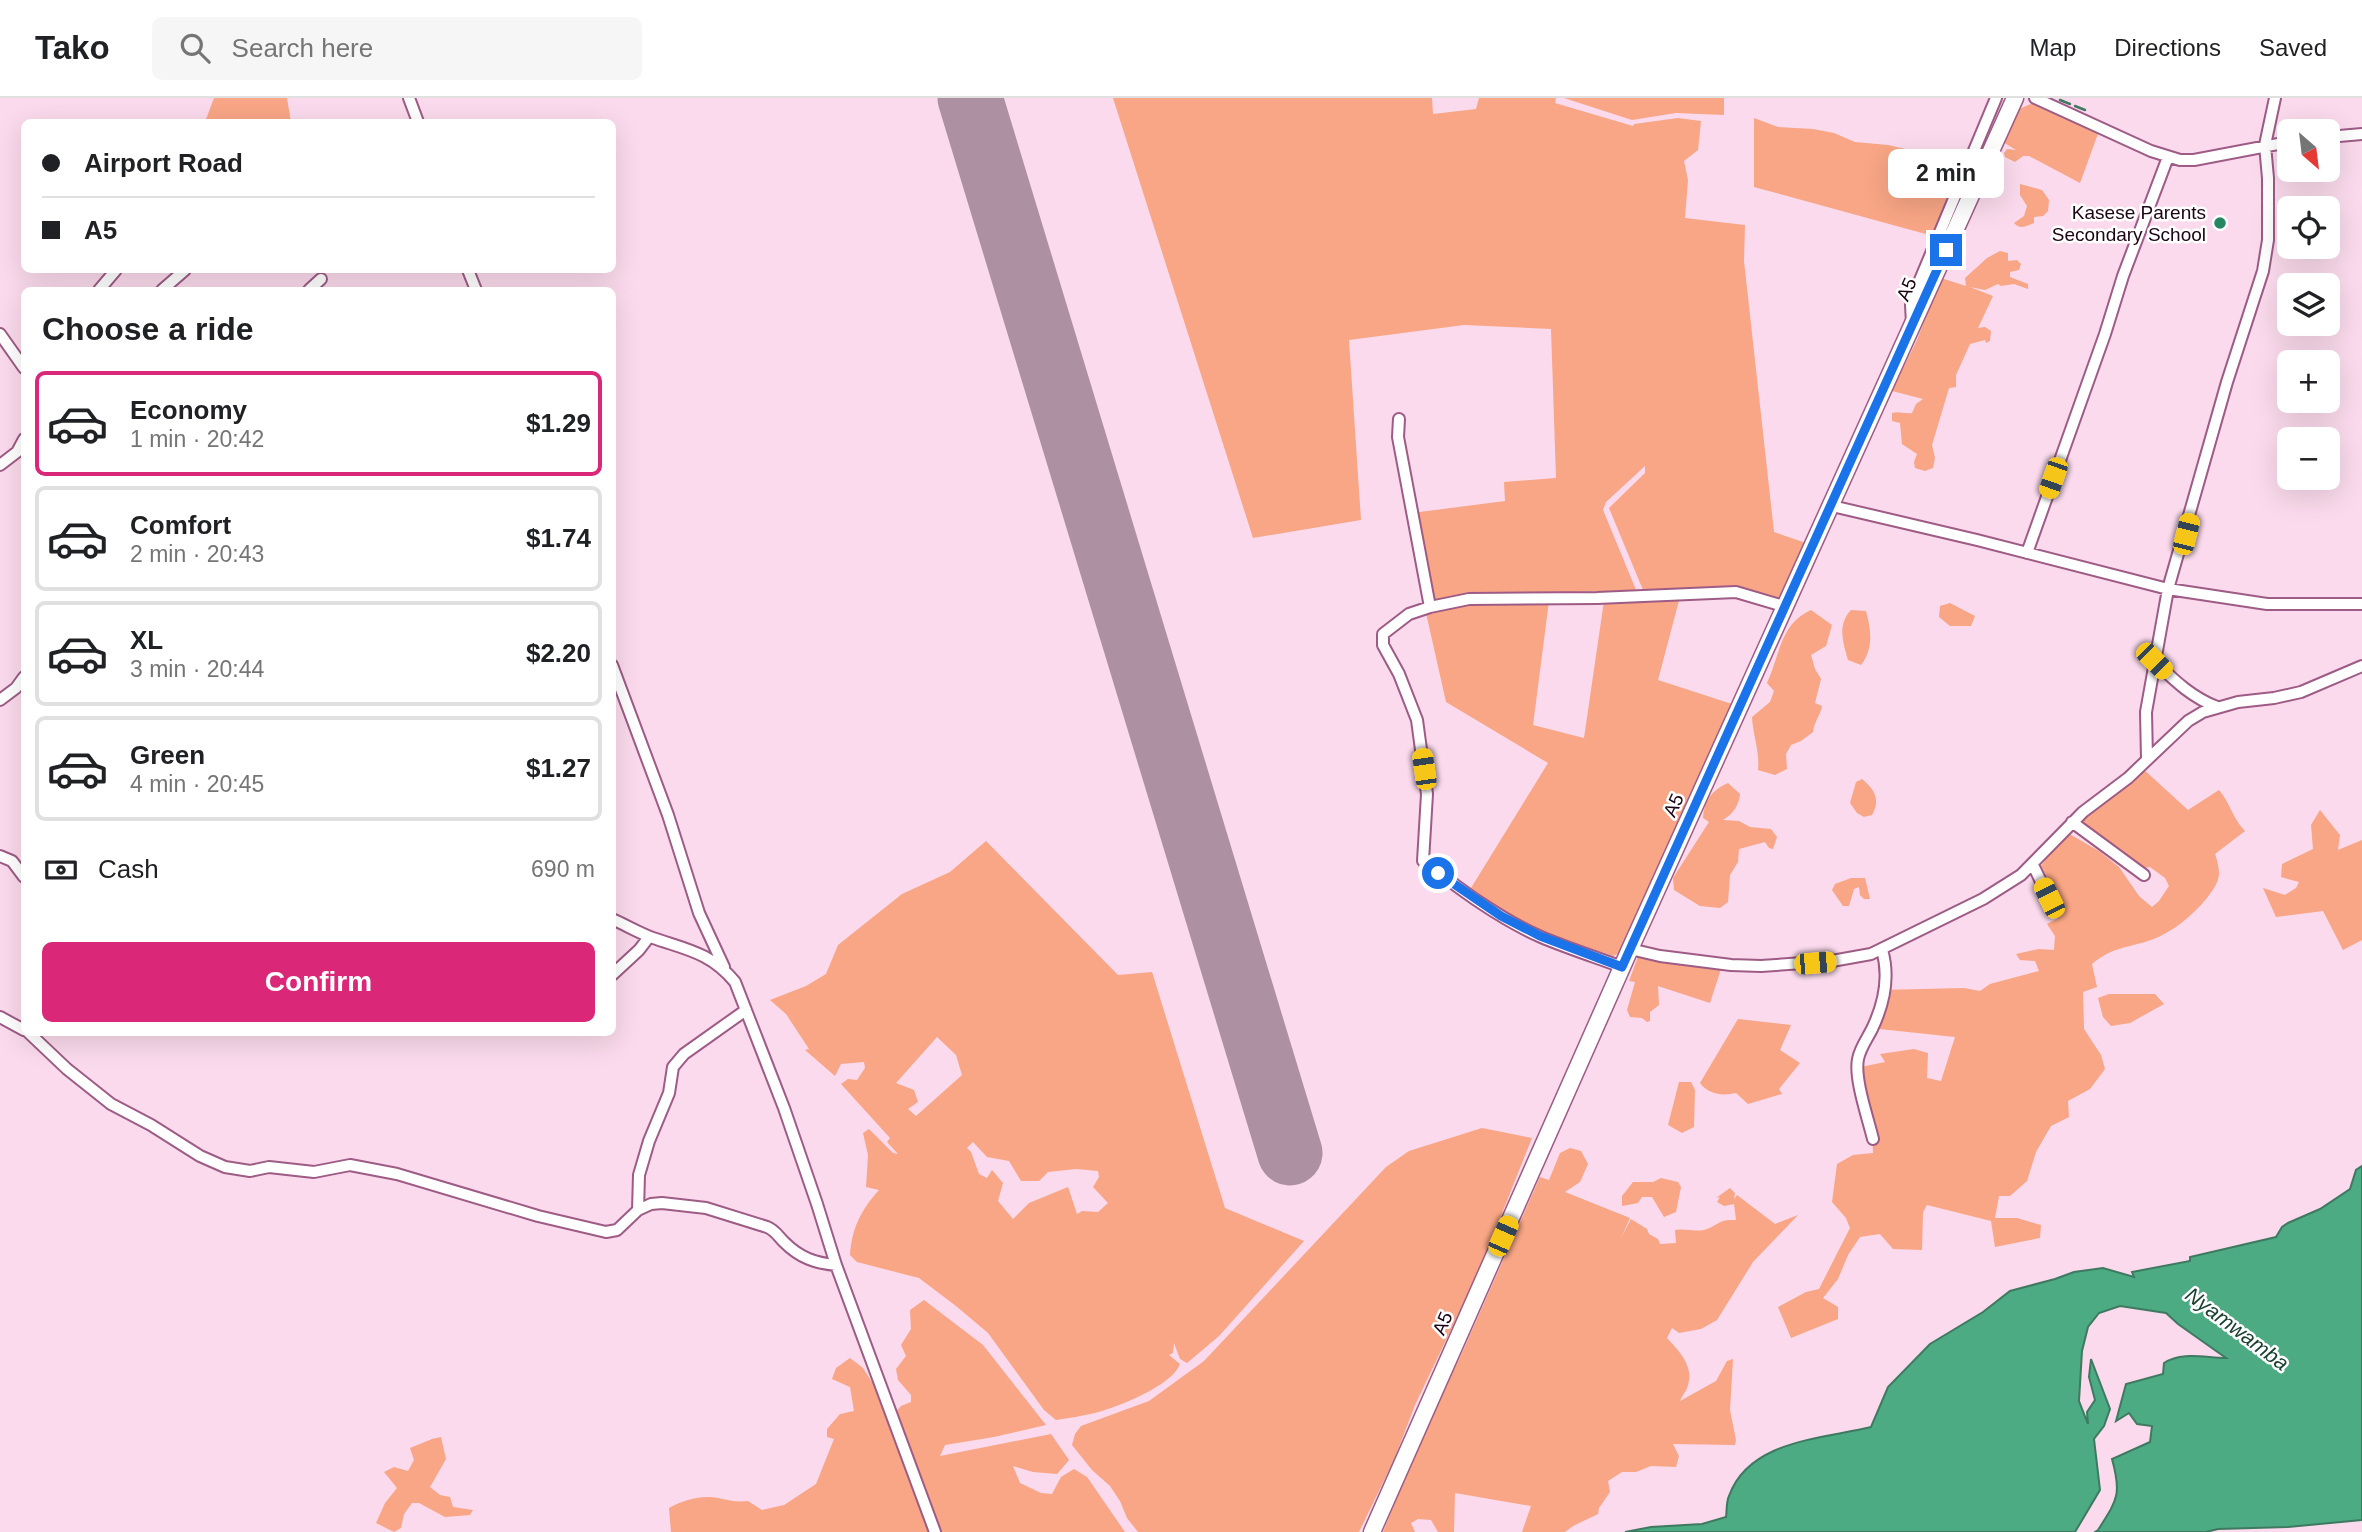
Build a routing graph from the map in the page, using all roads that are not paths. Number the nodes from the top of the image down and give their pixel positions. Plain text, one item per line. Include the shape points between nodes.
1 (409, 98) edge
2 (1996, 98) edge
3 (2015, 98) edge
4 (2035, 98) edge
5 (2275, 98) edge
6 (417, 119) edge
7 (2362, 134) edge
8 (2340, 136) edge
9 (2277, 144) edge
10 (2265, 145) junction
11 (2168, 157) junction
12 (113, 273) edge
13 (181, 273) edge
14 (321, 279) dead end
15 (102, 287) edge
16 (165, 287) edge
17 (312, 287) edge
18 (1912, 326) junction
19 (0, 334) edge
20 (5, 354) edge
21 (21, 365) edge
22 (1399, 419) dead end
23 (21, 445) edge
24 (0, 465) edge
25 (1832, 506) junction
26 (2027, 553) junction
27 (2168, 589) junction
28 (2362, 604) edge
29 (1430, 607) junction
30 (1787, 607) junction
31 (2154, 661) junction
32 (2362, 666) edge
33 (616, 676) edge
34 (21, 681) edge
35 (0, 699) edge
36 (2217, 707) junction
37 (2147, 759) junction
38 (2072, 822) junction
39 (0, 856) edge
40 (2033, 864) junction
41 (21, 873) edge
42 (2144, 875) dead end
43 (2049, 898) dead end
44 (616, 921) edge
45 (649, 937) junction
46 (1630, 949) junction
47 (1882, 950) junction
48 (1622, 967) junction
49 (725, 970) junction
50 (616, 971) edge
51 (746, 1010) junction
52 (0, 1017) edge
53 (21, 1028) edge
54 (31, 1036) edge
55 (1873, 1139) dead end
56 (638, 1210) junction
57 (836, 1265) junction
58 (935, 1532) edge
59 (1372, 1532) edge

1 - 6 street
2 - 18 street via 1915,293
3 - 18 highway, A5 / A5
4 - 11 street
5 - 10 street
7 - 8 street
9 - 10 street
10 - 11 street via 2194,160
10 - 27 street via 2268,240 2263,271
11 - 26 street
12 - 15 street
13 - 16 street
14 - 17 street
18 - 25 highway, A5 / A5
19 - 20 street
20 - 21 street
22 - 29 street via 1398,437
23 - 24 street
25 - 26 street
25 - 30 highway, A5 / A5
26 - 27 street
27 - 28 street via 2267,604
27 - 31 street
29 - 30 street via 1469,600 1736,592
29 - 48 street via 1409,614 1383,634 1383,645 1417,720 1427,794 1423,861 1501,916
30 - 46 highway, A5 / A5
31 - 36 street via 2187,692
31 - 37 street via 2146,712
32 - 36 street via 2301,692
33 - 49 street via 699,913
34 - 35 street
36 - 37 street via 2188,721
37 - 38 street
38 - 40 street
38 - 42 street
39 - 41 street
40 - 43 street
40 - 47 street via 1983,899
44 - 45 street
45 - 49 street via 706,956
45 - 50 street
46 - 47 street via 1718,964 1761,966 1832,961
46 - 48 highway, A5 / A5
47 - 55 street via 1885,992 1857,1066
48 - 59 highway, A5 / A5
49 - 51 street via 736,982
51 - 56 street via 673,1067 639,1175
51 - 57 street
52 - 53 street
54 - 56 street via 111,1104 225,1167 314,1172 350,1165 606,1231 617,1230
56 - 57 street via 662,1203 730,1214 772,1229 804,1258
57 - 58 street

